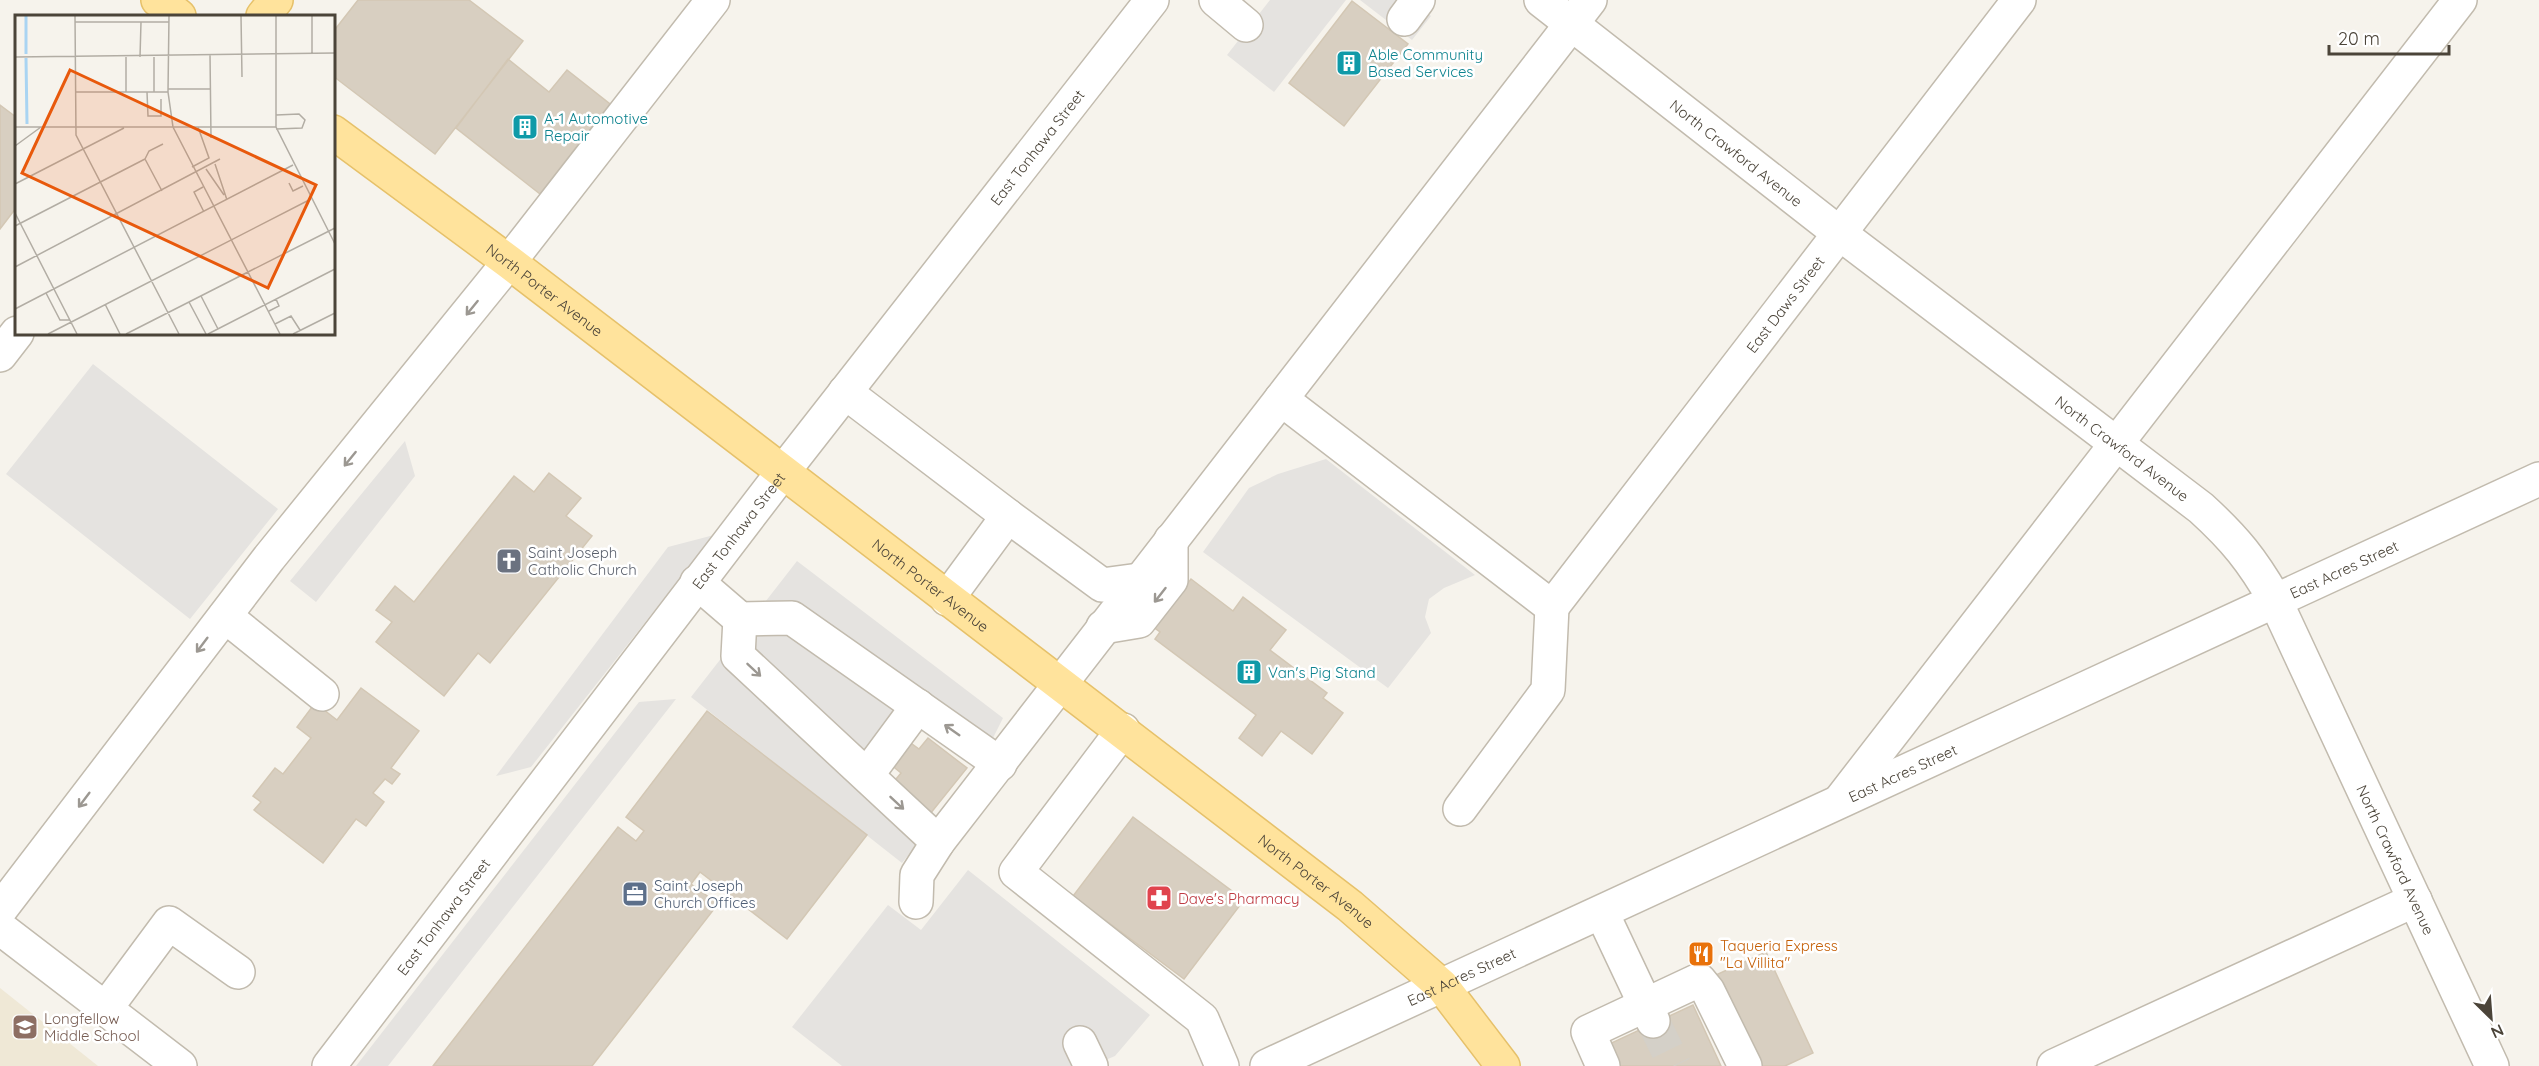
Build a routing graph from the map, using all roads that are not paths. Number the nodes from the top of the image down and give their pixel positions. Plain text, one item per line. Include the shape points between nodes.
1 (158, 0) edge
2 (276, 0) edge
3 (713, 0) edge
4 (1152, 0) edge
5 (1216, 0) edge
6 (1541, 0) edge
7 (2019, 0) edge
8 (2460, 0) edge
9 (1581, 12) edge
10 (178, 15) edge
11 (264, 15) edge
12 (1246, 25) dead end
13 (334, 133) edge
14 (1839, 233) junction
15 (509, 262) junction
16 (16, 334) edge
17 (0, 355) edge
18 (845, 392) junction
19 (1281, 399) junction
20 (2115, 443) junction
21 (782, 473) junction
22 (2539, 479) edge
23 (1008, 516) junction
24 (1171, 540) junction
25 (1139, 580) junction
26 (698, 582) junction
27 (947, 599) junction
28 (2275, 600) junction
29 (1552, 607) junction
30 (225, 616) junction
31 (740, 619) junction
32 (1103, 627) junction
33 (1058, 684) junction
34 (322, 694) dead end
35 (918, 706) junction
36 (1122, 730) junction
37 (1000, 764) junction
38 (867, 775) junction
39 (1839, 802) junction
40 (1460, 809) dead end
41 (939, 842) junction
42 (2415, 900) junction
43 (916, 902) dead end
44 (0, 910) edge
45 (1602, 913) junction
46 (0, 928) edge
47 (238, 972) dead end
48 (1442, 986) junction
49 (106, 1008) junction
50 (1649, 1013) junction
51 (180, 1066) edge
52 (329, 1066) edge
53 (1222, 1066) edge
54 (1268, 1066) edge
55 (1503, 1066) edge
56 (1603, 1066) edge
57 (1745, 1066) edge
58 (2054, 1066) edge
59 (2492, 1066) edge

1 - 10 main road
2 - 11 main road
3 - 15 street
4 - 18 street, East Tonhawa Street
5 - 12 street
6 - 9 street, North Crawford Avenue
7 - 14 street, East Daws Street
8 - 20 street
9 - 14 street, North Crawford Avenue
9 - 19 street
13 - 15 main road, North Porter Avenue
14 - 20 street, North Crawford Avenue
14 - 29 street, East Daws Street
15 - 21 main road, North Porter Avenue
15 -> 30 street
16 - 17 street
18 - 21 street, East Tonhawa Street
18 - 23 street
19 - 24 street
19 - 29 street
20 - 28 street, North Crawford Avenue via 2230,534
20 - 39 street
21 - 26 street, East Tonhawa Street
21 - 27 main road, North Porter Avenue
22 - 28 street, East Acres Street
23 - 25 street via 1102,585
23 - 27 street
24 - 25 street
24 -> 32 street via 1171,580 1139,621
25 - 32 street
26 - 31 street
26 - 52 street, East Tonhawa Street
27 - 33 main road, North Porter Avenue
28 - 39 street, East Acres Street
28 - 42 street, North Crawford Avenue
29 - 40 street via 1548,690
30 - 34 street
30 -> 44 street
31 - 35 street via 792,618
31 -> 38 street via 738,656
32 - 33 street
33 - 36 main road, North Porter Avenue
33 - 37 street
37 -> 35 street
35 - 38 street
36 - 48 main road, North Porter Avenue via 1350,906
36 - 53 street via 1016,872 1202,1019
37 - 41 street
38 -> 41 street
39 - 45 street, East Acres Street
41 - 43 street via 917,875
42 - 58 street
42 - 59 street, North Crawford Avenue
45 - 48 street, East Acres Street
45 - 50 street
46 - 49 street
47 - 49 street via 169,922
48 - 54 street, East Acres Street
48 - 55 main road, North Porter Avenue
49 - 51 street
50 - 56 street via 1588,1032
50 - 57 street via 1699,980

